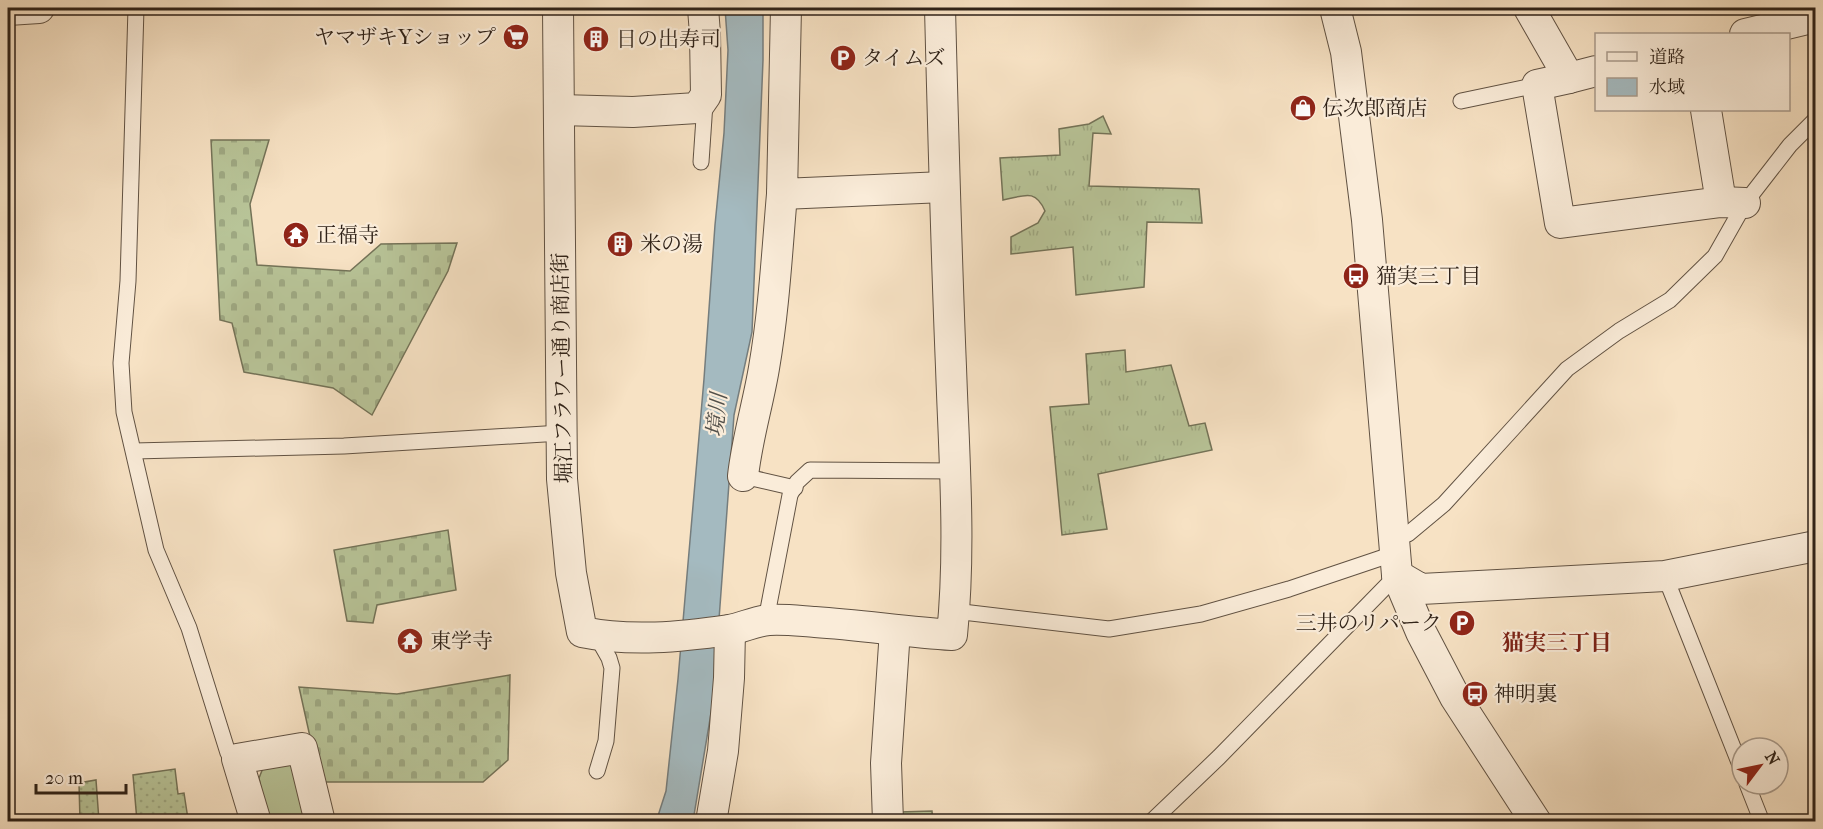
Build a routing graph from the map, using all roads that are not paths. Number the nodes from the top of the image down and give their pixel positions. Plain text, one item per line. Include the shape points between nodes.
1 (39, 8) edge
2 (136, 8) edge
3 (558, 8) edge
4 (703, 8) edge
5 (786, 8) edge
6 (940, 8) edge
7 (1335, 8) edge
8 (1529, 8) edge
9 (8, 10) edge
10 (1815, 17) edge
11 (1749, 33) edge
12 (1583, 75) edge
13 (1537, 85) junction
14 (705, 97) junction
15 (1461, 101) dead end
16 (560, 110) junction
17 (1706, 111) edge
18 (1815, 119) edge
19 (701, 162) dead end
20 (944, 187) junction
21 (782, 194) junction
22 (1733, 202) junction
23 (561, 433) junction
24 (134, 451) junction
25 (956, 471) junction
26 (743, 476) joint
27 (795, 488) junction
28 (1815, 546) edge
29 (1395, 555) junction
30 (1665, 576) junction
31 (954, 611) junction
32 (766, 621) junction
33 (895, 630) junction
34 (723, 631) junction
35 (596, 635) junction
36 (1730, 740) edge
37 (237, 759) junction
38 (597, 771) dead end
39 (1752, 796) edge
40 (256, 822) edge
41 (320, 822) edge
42 (711, 822) edge
43 (888, 822) edge
44 (1151, 822) edge
45 (1536, 822) edge
46 (1762, 822) edge

1 - 9 street
2 - 24 lane via 128,281 121,363 124,412
3 - 16 street, 堀江フラワー通り商店街
4 - 14 street
5 - 21 street
6 - 20 street
7 - 29 street via 1346,52 1367,220
8 - 12 street
10 - 11 street
12 - 13 street
13 - 15 lane
13 - 22 street via 1560,223
14 - 16 street via 697,108 633,112
14 - 19 lane
16 - 23 street, 堀江フラワー通り商店街
17 - 22 street
18 - 22 lane
20 - 21 street
20 - 25 street
21 - 26 street via 770,328
22 - 29 lane via 1715,256 1670,300 1567,369 1444,504 1408,534
23 - 24 lane via 344,446
23 - 35 street, 堀江フラワー通り商店街 via 571,573 582,632
24 - 37 lane via 156,550 189,628 228,753
25 - 27 lane via 810,470
25 - 31 street
26 - 27 lane
27 - 32 lane via 790,495
28 - 30 street
29 - 30 street via 1421,589
29 - 31 lane via 1201,614 1109,629
29 - 44 lane via 1219,757
29 - 45 street via 1421,632 1455,697
30 - 36 lane
31 - 33 street via 952,635
32 - 33 street via 853,624
32 - 34 street
33 - 43 street via 886,763
34 - 35 street via 677,637
34 - 42 street via 729,678 723,751
35 - 38 lane via 612,668 606,741
37 - 40 street
37 - 41 street via 302,748
39 - 46 lane

